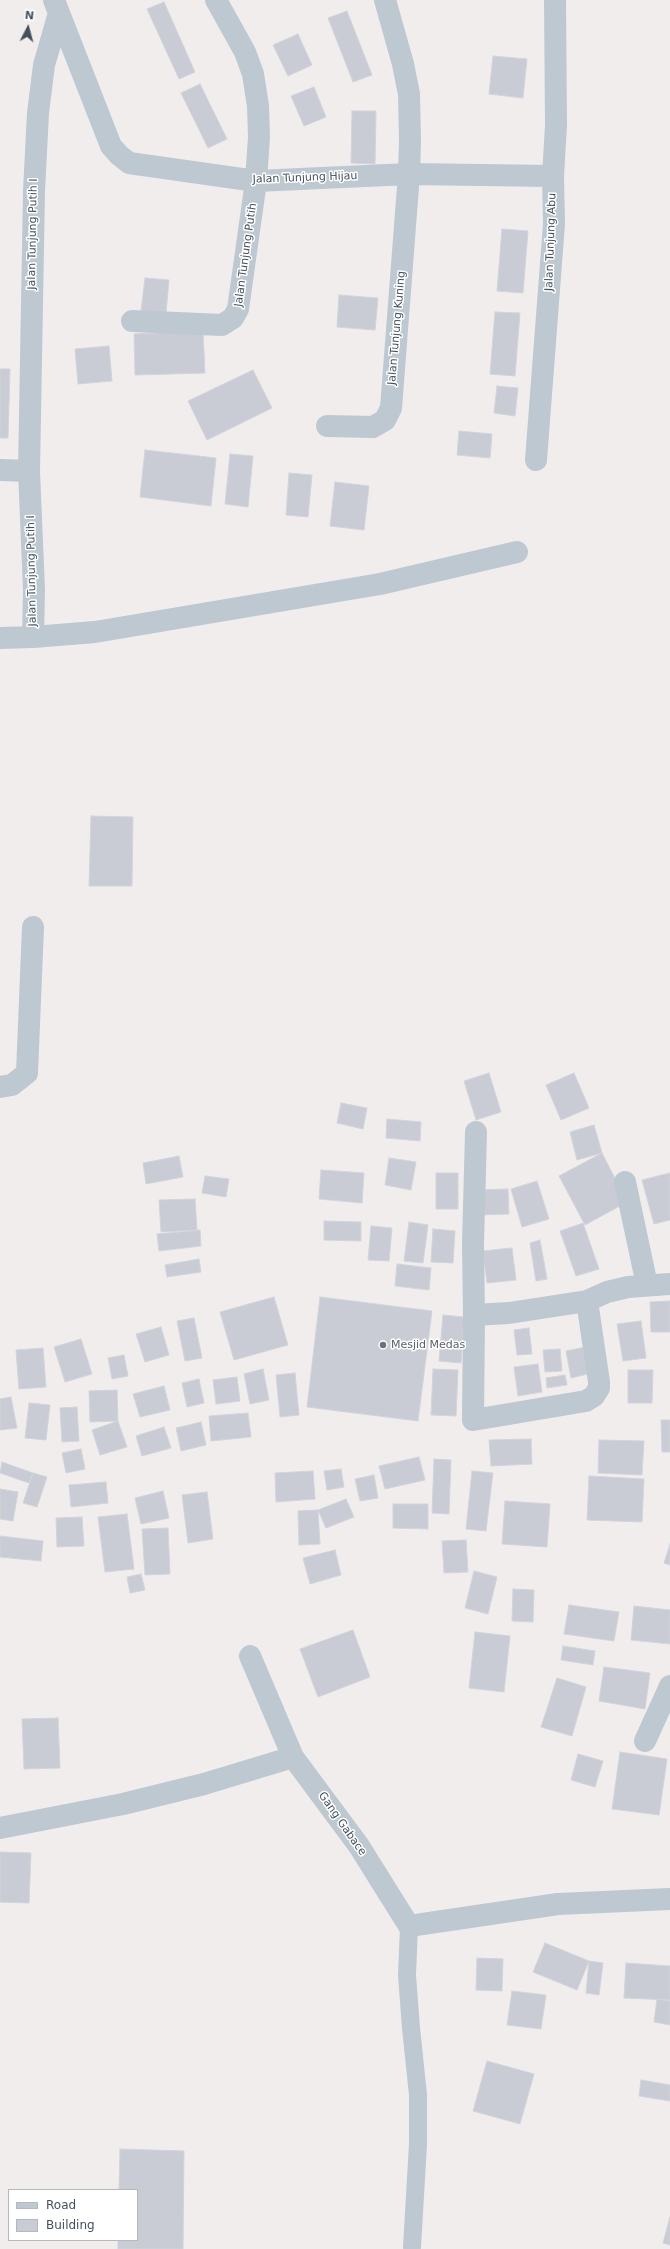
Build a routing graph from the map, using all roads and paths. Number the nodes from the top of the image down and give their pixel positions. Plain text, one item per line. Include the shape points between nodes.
1 (216, 0) edge
2 (385, 0) edge
3 (555, 0) edge
4 (56, 7) edge
5 (409, 174) junction
6 (553, 176) junction
7 (256, 181) junction
8 (132, 321) dead end
9 (327, 426) dead end
10 (536, 460) dead end
11 (0, 470) edge
12 (29, 472) junction
13 (517, 552) dead end
14 (33, 637) junction
15 (0, 638) edge
16 (33, 927) dead end
17 (0, 1087) edge
18 (476, 1132) dead end
19 (625, 1182) dead end
20 (670, 1284) edge
21 (647, 1285) junction
22 (587, 1301) junction
23 (474, 1315) junction
24 (250, 1656) dead end
25 (670, 1686) edge
26 (645, 1741) dead end
27 (293, 1757) junction
28 (0, 1828) edge
29 (670, 1899) edge
30 (409, 1926) junction
31 (412, 2247) dead end

1 - 7 street, Jalan Tunjung Putih via 245,52 253,74 259,138
2 - 5 street via 409,94
3 - 6 street, Jalan Tunjung Abu via 556,125
4 - 7 street, Jalan Tunjung Hijau via 109,140 119,156 130,163 142,166
4 - 12 street, Jalan Tunjung Putih I via 44,65 38,113
5 - 6 street, Jalan Tunjung Hijau
5 - 7 street, Jalan Tunjung Hijau
5 - 9 street, Jalan Tunjung Kuning via 391,408 385,420 373,427
6 - 10 street, Jalan Tunjung Abu via 554,224
7 - 8 street, Jalan Tunjung Putih via 238,309 233,318 219,325
11 - 12 street
12 - 14 street, Jalan Tunjung Putih I via 34,590
13 - 14 street via 380,584 94,632
14 - 15 street, Jalan Tunjung Putih I
16 - 17 street via 27,1073 12,1085
18 - 23 street
19 - 21 street
20 - 21 street
21 - 22 street via 607,1292
22 - 23 street via 509,1313
22 - 23 street via 599,1382 594,1396 586,1401 473,1420
24 - 27 street, Gang Gabace
25 - 26 street
27 - 28 street via 204,1784 123,1804
27 - 30 street, Gang Gabace via 359,1846
29 - 30 street via 558,1904
30 - 31 lane via 408,1982 418,2095

